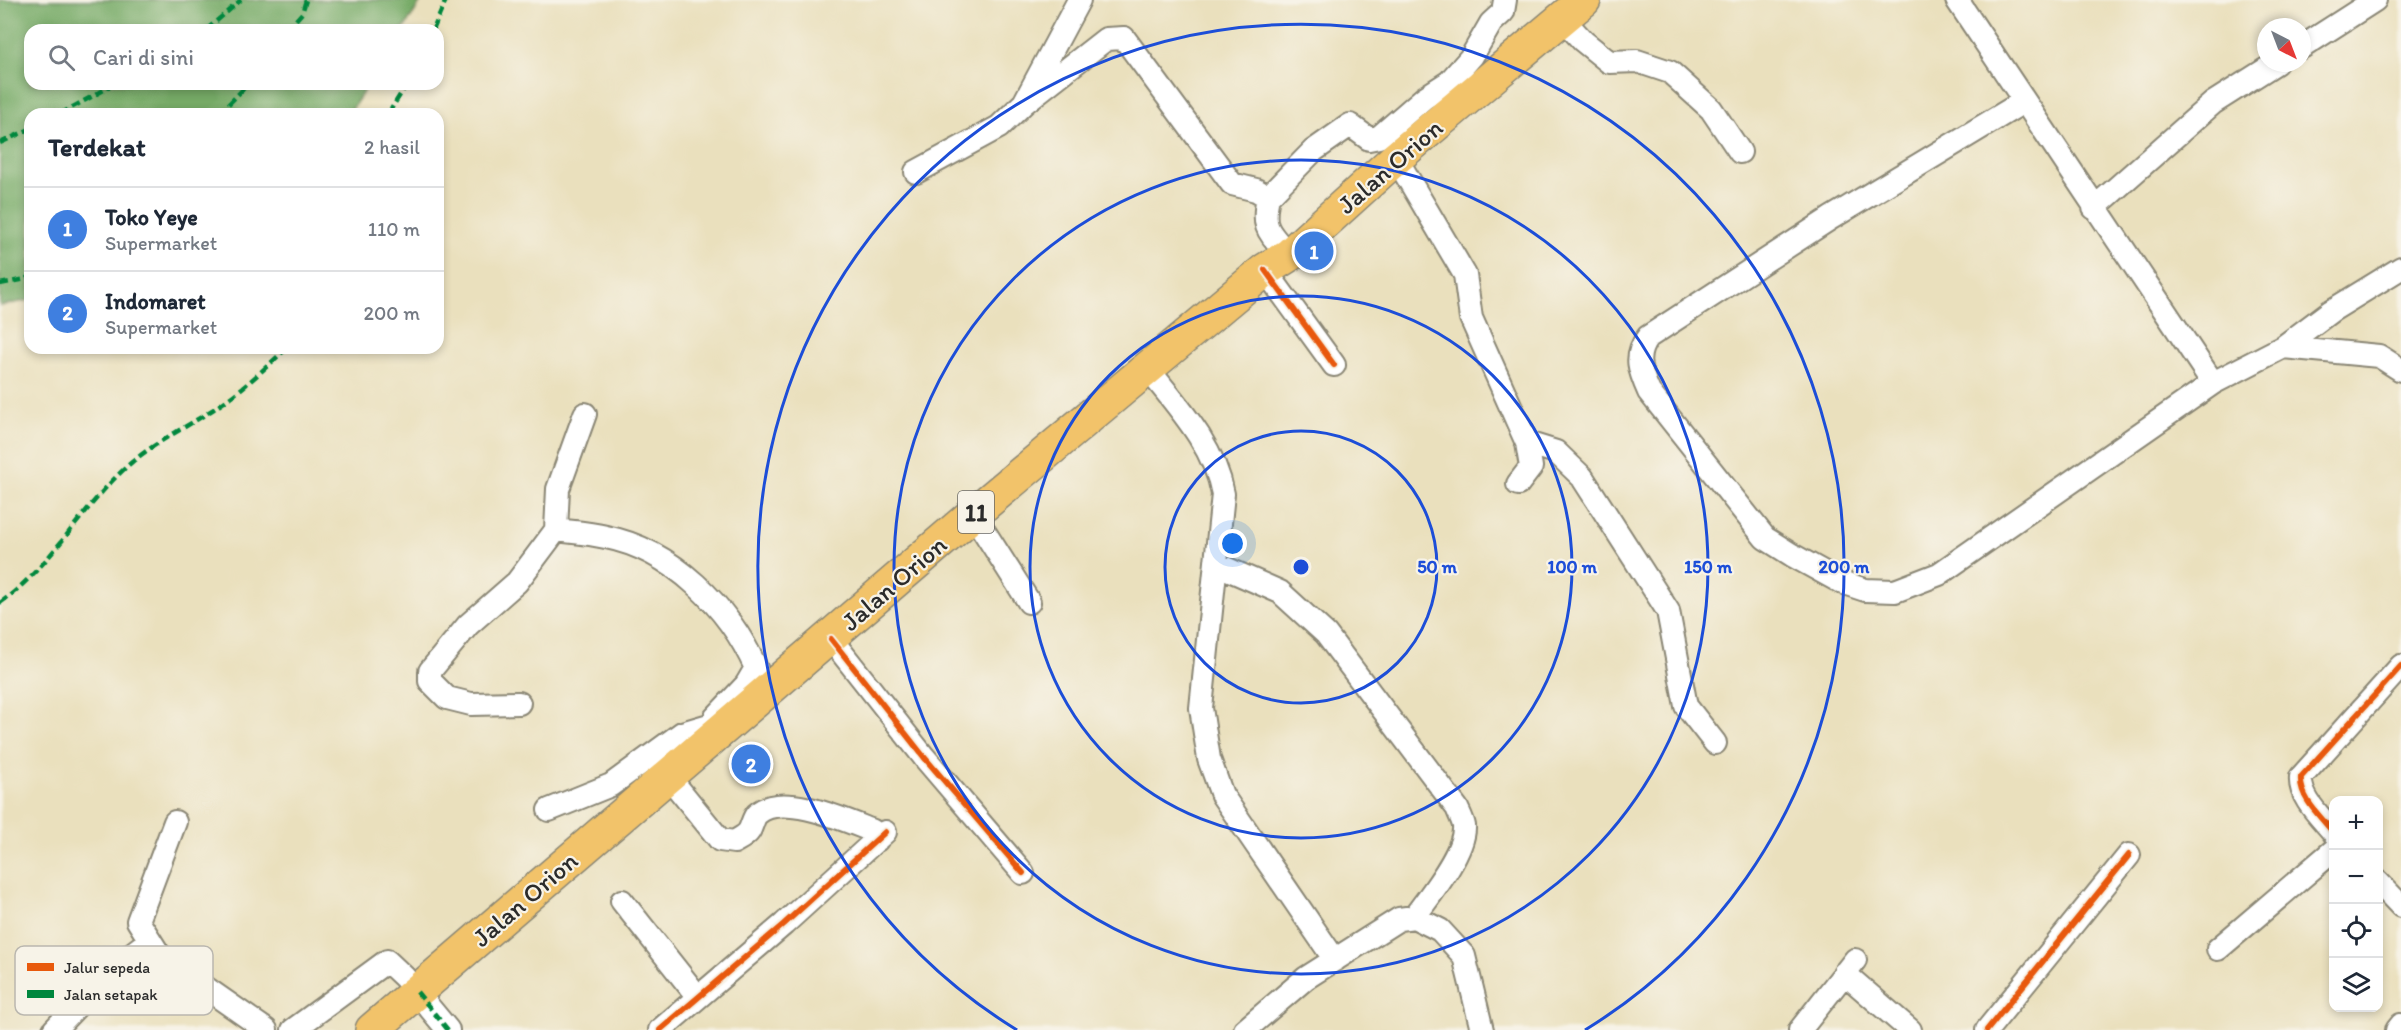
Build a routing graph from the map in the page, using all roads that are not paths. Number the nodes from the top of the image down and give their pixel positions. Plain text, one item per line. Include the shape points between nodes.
1 (1079, 0) edge
2 (1505, 0) edge
3 (1958, 0) edge
4 (2375, 0) edge
5 (1573, 9) edge
6 (2311, 40) edge
7 (2262, 72) edge
8 (1024, 102) junction
9 (2023, 102) junction
10 (1740, 152) dead end
11 (1396, 158) junction
12 (916, 172) dead end
13 (1268, 197) junction
14 (2094, 208) junction
15 (1277, 262) junction
16 (2401, 268) edge
17 (2283, 347) junction
18 (1334, 365) dead end
19 (1148, 369) junction
20 (2401, 370) edge
21 (2212, 382) junction
22 (585, 414) dead end
23 (1527, 443) junction
24 (1518, 484) dead end
25 (973, 514) junction
26 (556, 530) junction
27 (1216, 564) junction
28 (1029, 602) dead end
29 (831, 639) junction
30 (2401, 666) edge
31 (519, 703) dead end
32 (711, 732) junction
33 (1715, 743) dead end
34 (668, 776) junction
35 (549, 810) dead end
36 (175, 822) dead end
37 (2329, 827) edge
38 (2329, 854) edge
39 (2129, 855) dead end
40 (1023, 873) dead end
41 (2383, 886) edge
42 (622, 901) dead end
43 (2401, 906) edge
44 (1414, 917) junction
45 (150, 939) junction
46 (141, 946) edge
47 (154, 946) edge
48 (2218, 949) dead end
49 (1335, 960) junction
50 (417, 992) junction
51 (213, 993) edge
52 (698, 997) junction
53 (68, 1015) edge
54 (2401, 1025) edge
55 (380, 1027) edge
56 (54, 1030) edge
57 (267, 1030) edge
58 (293, 1030) edge
59 (448, 1030) edge
60 (660, 1030) edge
61 (1245, 1030) edge
62 (1482, 1030) edge
63 (1800, 1030) edge
64 (1910, 1030) edge
65 (1987, 1030) edge
66 (2397, 1030) edge

1 - 8 street
2 - 13 street via 1503,12 1449,81 1379,137 1369,138 1350,125 1313,151
3 - 9 street
4 - 6 street
5 - 10 street via 1583,41 1609,62 1637,61 1670,72 1711,109
5 - 11 highway, Jalan Orion / 11
7 - 14 street via 2213,103
8 - 12 street via 999,127
8 - 13 street via 1106,39 1124,38 1232,184 1256,189
9 - 14 street
9 - 21 street via 1831,218 1648,337 1638,356 1649,392 1765,538 1841,582 1865,590 1894,591 1939,574
11 - 15 highway, Jalan Orion / 11
11 - 23 street via 1464,275 1471,318
13 - 15 street via 1264,217
14 - 21 street
15 - 18 street
15 - 19 highway, Jalan Orion / 11
16 - 17 street via 2331,311
17 - 20 street via 2379,356
17 - 21 street
19 - 25 highway, Jalan Orion / 11
19 - 27 street via 1201,439 1219,470 1223,494
22 - 26 street via 558,489
23 - 24 street via 1531,467
23 - 33 street via 1556,452 1582,477 1668,611 1686,706
25 - 28 street
25 - 29 highway, Jalan Orion / 11
26 - 31 street via 517,582 468,625 430,670 430,681 447,698 471,704
26 - 32 street via 607,537 654,554 681,572 718,608 756,668
27 - 44 street via 1280,592 1326,634 1457,808 1464,826 1459,847
27 - 49 street via 1201,708 1209,759 1222,795
29 - 32 highway, Jalan Orion / 11
29 - 40 street
30 - 37 street via 2301,777 2304,795
32 - 34 highway, Jalan Orion / 11
32 - 35 street via 682,732 611,785
34 - 50 highway, Jalan Orion / 11
34 - 52 street via 720,840 734,842 748,832 757,814 772,806 822,812 881,836
36 - 45 street via 138,921
38 - 48 street
39 - 65 street
41 - 43 street
42 - 52 street
44 - 49 street via 1400,919
44 - 62 street via 1440,930 1464,956
45 - 46 street
45 - 47 street
49 - 61 street via 1306,978
50 - 55 highway, Jalan Orion / 11
50 - 58 street via 387,961
50 - 59 street
51 - 57 street
52 - 60 street
53 - 56 street
54 - 66 street
63 - 64 street via 1849,966

